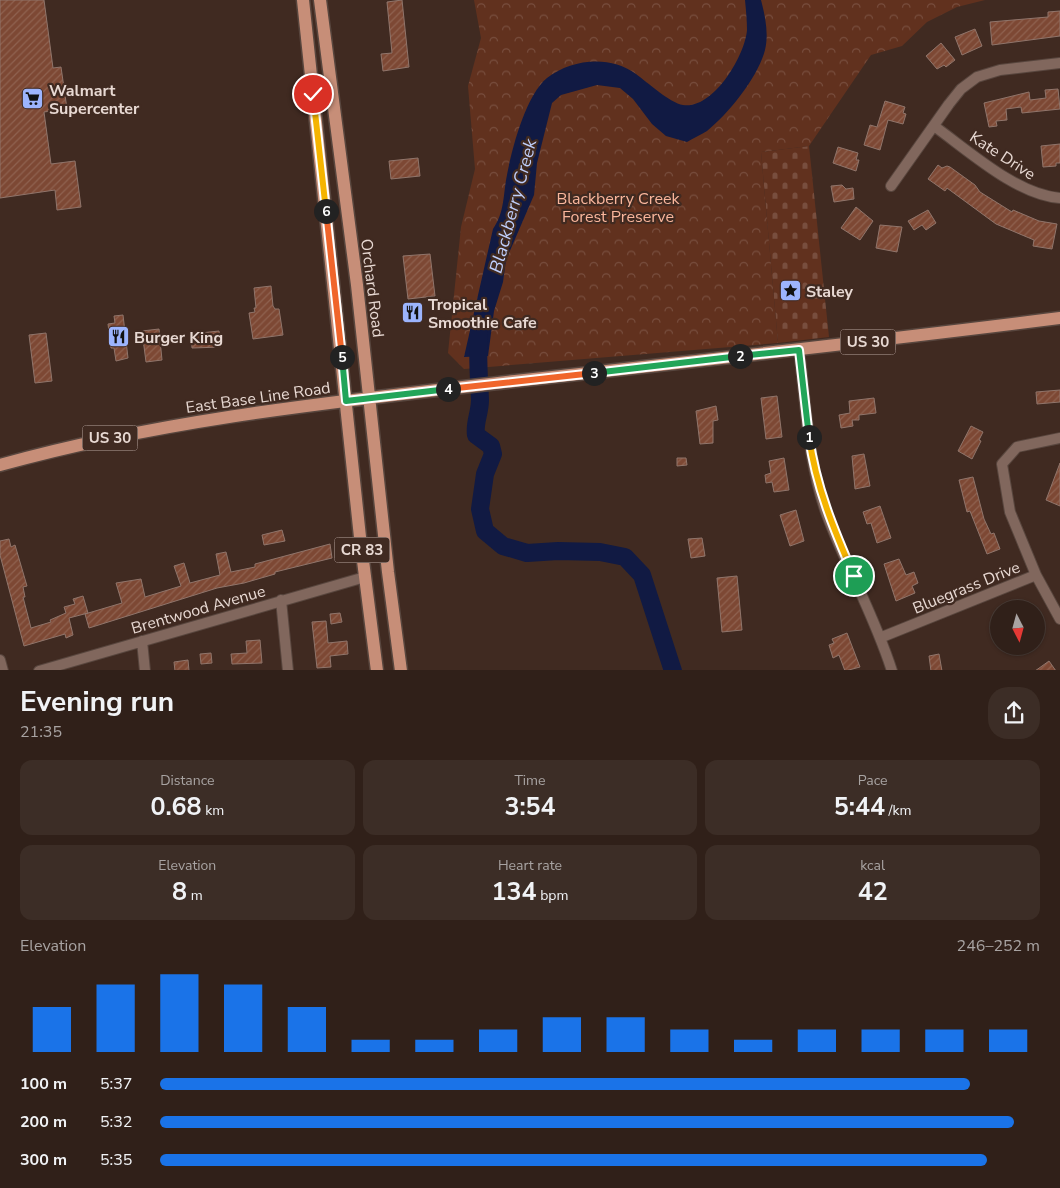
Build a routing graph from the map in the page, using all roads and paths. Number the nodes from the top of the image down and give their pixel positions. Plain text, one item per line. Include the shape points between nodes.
1 (303, 0) edge
2 (320, 0) edge
3 (1060, 63) edge
4 (932, 129) junction
5 (891, 186) dead end
6 (1060, 198) edge
7 (1060, 318) edge
8 (799, 350) junction
9 (370, 398) junction
10 (346, 401) junction
11 (1060, 438) edge
12 (0, 465) edge
13 (1036, 575) junction
14 (365, 577) junction
15 (281, 600) junction
16 (1060, 619) edge
17 (882, 637) junction
18 (142, 641) junction
19 (0, 660) edge
20 (3, 670) edge
21 (39, 670) edge
22 (146, 670) edge
23 (288, 670) edge
24 (377, 670) edge
25 (401, 670) edge
26 (892, 670) edge

1 - 10 main road
2 - 9 main road, Orchard Road
3 - 4 street via 1000,70 977,77 961,89
4 - 5 street
4 - 6 street, Kate Drive via 1012,181 1033,192
7 - 8 main road, East Base Line Road / US 30
8 - 9 main road, East Base Line Road / US 30
8 - 17 street via 813,467 827,515
9 - 10 main road, East Base Line Road / US 30
9 - 25 main road, Orchard Road / CR 83
10 - 12 main road, East Base Line Road / US 30 via 200,421 100,440
10 - 14 main road, CR 83
11 - 13 street, Bluegrass Drive via 1017,447 1002,464 1010,512
13 - 16 street
13 - 17 street, Bluegrass Drive
14 - 15 street, Brentwood Avenue
14 - 24 main road, CR 83
15 - 18 street, Brentwood Avenue
15 - 23 street
17 - 26 street
18 - 21 street, Brentwood Avenue
18 - 22 street
19 - 20 street

